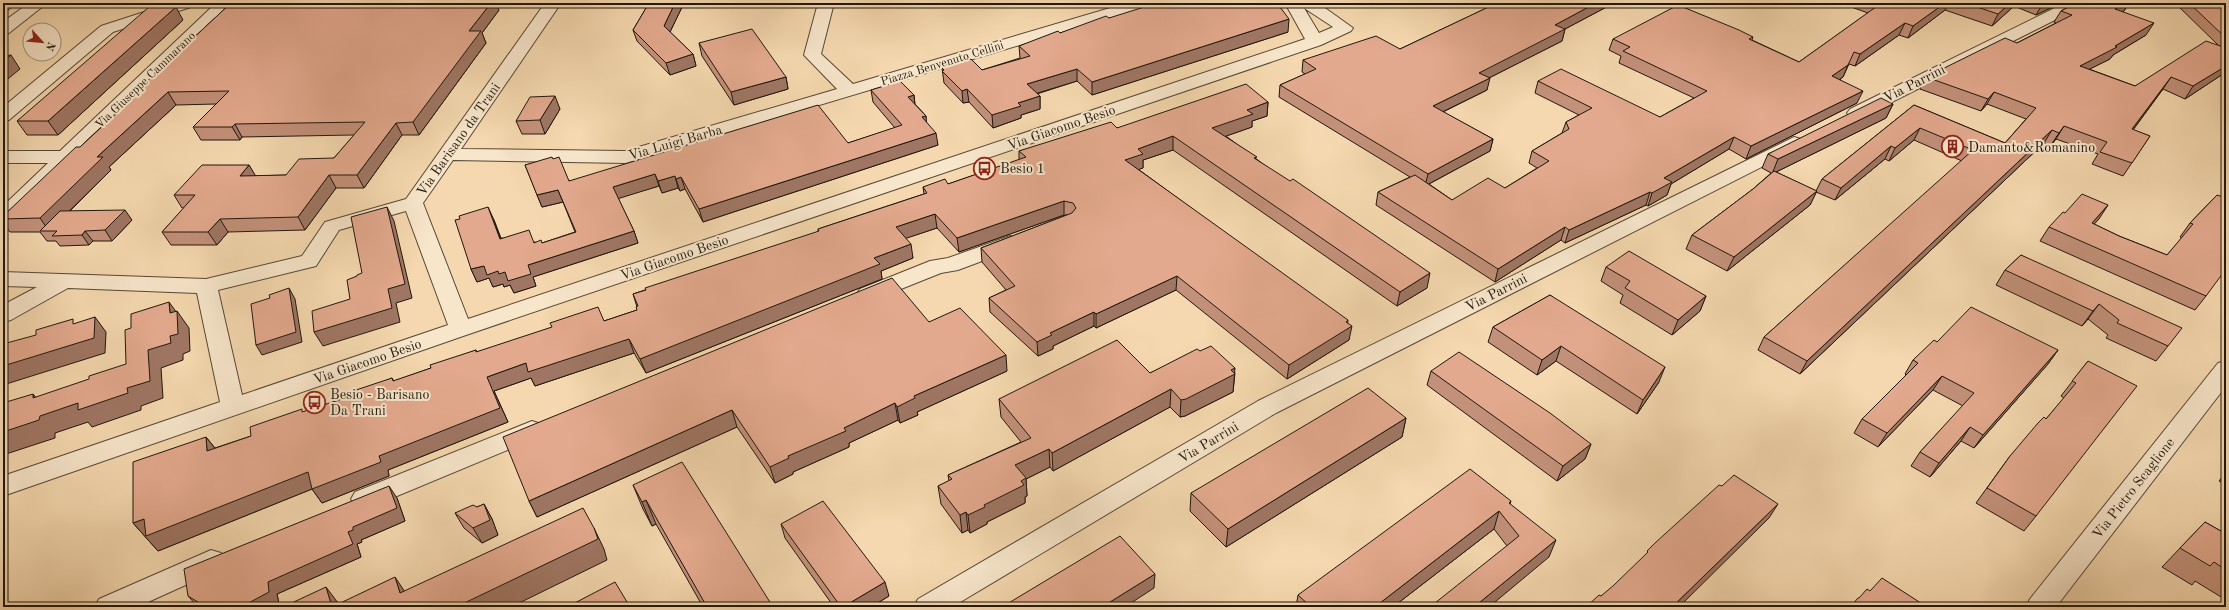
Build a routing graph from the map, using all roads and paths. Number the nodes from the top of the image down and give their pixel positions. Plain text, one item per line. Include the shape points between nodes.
1 (8, 3) edge
2 (39, 3) edge
3 (188, 3) edge
4 (226, 3) edge
5 (553, 3) edge
6 (826, 3) edge
7 (1293, 3) edge
8 (1307, 3) edge
9 (2077, 3) edge
10 (1135, 4) edge
11 (3, 6) edge
12 (3, 30) edge
13 (1315, 41) junction
14 (850, 90) junction
15 (3, 116) edge
16 (1840, 120) edge
17 (1812, 134) edge
18 (447, 154) junction
19 (3, 157) edge
20 (65, 157) junction
21 (413, 203) junction
22 (3, 217) edge
23 (1030, 236) edge
24 (3, 279) edge
25 (65, 281) junction
26 (206, 286) junction
27 (849, 302) edge
28 (3, 315) edge
29 (461, 329) junction
30 (2226, 369) edge
31 (233, 407) junction
32 (554, 422) edge
33 (3, 486) edge
34 (347, 506) edge
35 (229, 554) edge
36 (109, 607) edge
37 (928, 607) edge
38 (2040, 607) edge

1 - 11 street
2 - 12 street
3 - 15 street via 108,29
4 - 20 street, Via Giuseppe Cammarano
5 - 18 street, Via Barisano da Trani
6 - 14 street via 812,55
7 - 13 street
8 - 13 street, Via Giacomo Besio via 1345,28
9 - 16 street, Via Parrini
10 - 14 street, Piazza Benvenuto Cellini
13 - 29 street, Via Giacomo Besio
14 - 18 street, Via Luigi Barba via 626,157
17 - 37 street, Via Parrini via 1267,407
18 - 21 street, Via Barisano da Trani
19 - 20 street
20 - 22 street, Via Giuseppe Cammarano
21 - 26 street via 332,226 309,261
21 - 29 street, Via Barisano da Trani
23 - 27 street via 951,265 938,266
24 - 25 street
25 - 26 street
25 - 28 street
26 - 31 street
29 - 31 street, Via Giacomo Besio
30 - 38 street, Via Pietro Scaglione
31 - 33 street, Via Giacomo Besio
32 - 34 street
35 - 36 street

